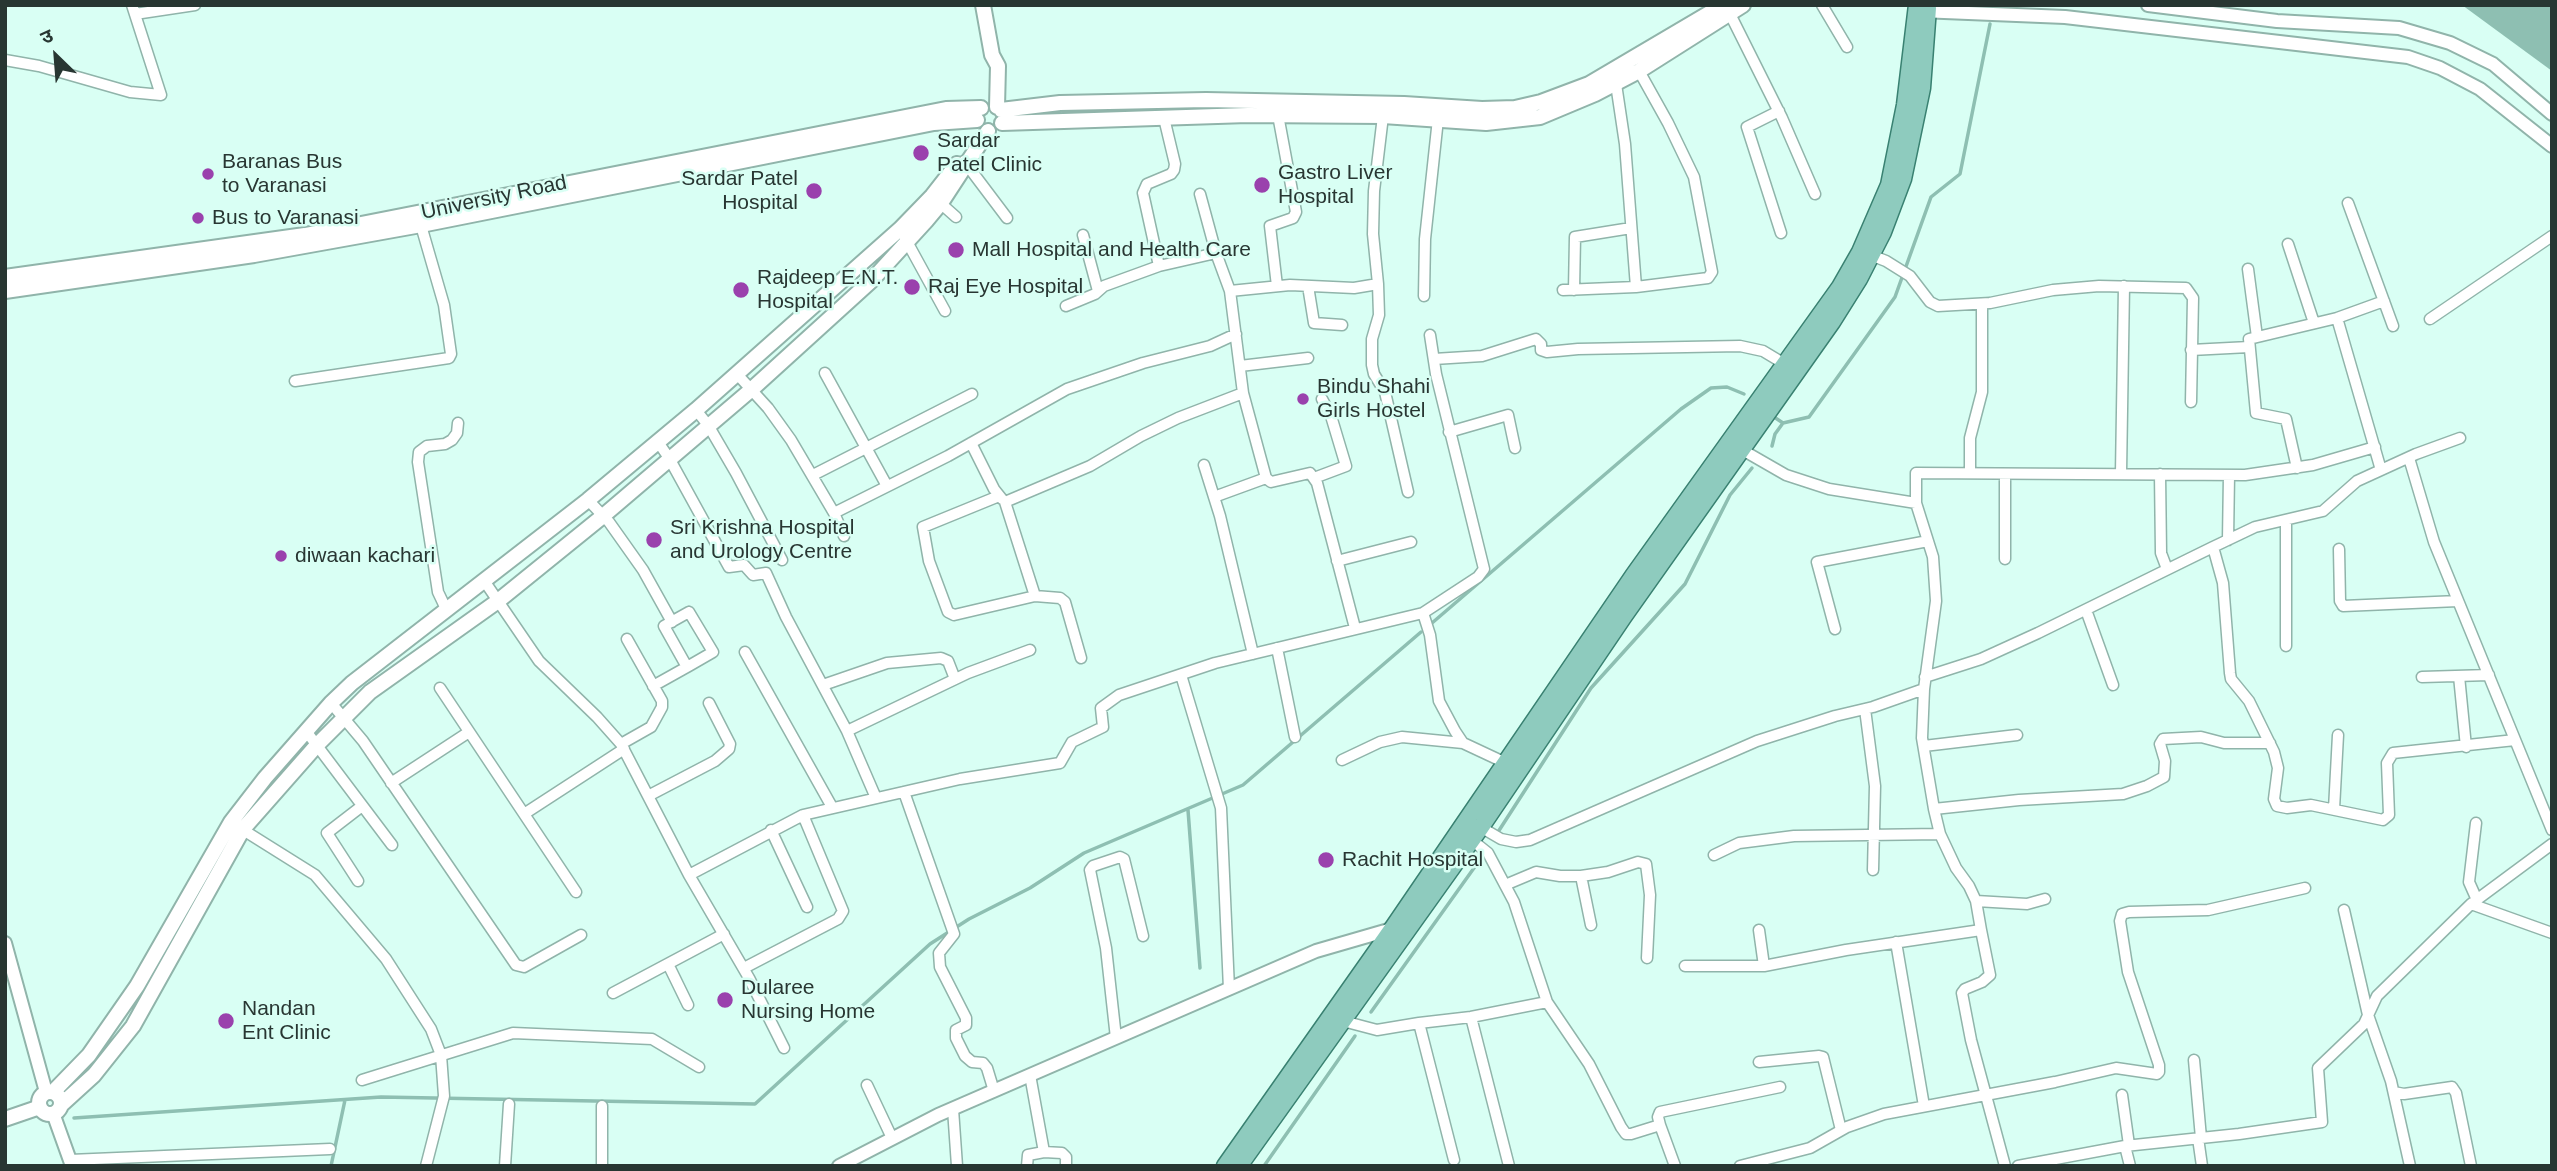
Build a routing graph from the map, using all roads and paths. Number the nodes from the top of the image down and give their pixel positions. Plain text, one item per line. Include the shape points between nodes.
1 (195, 5) edge
2 (983, 5) edge
3 (1743, 5) edge
4 (1822, 5) edge
5 (2147, 5) edge
6 (1922, 8) edge
7 (133, 10) edge
8 (1726, 10) edge
9 (1705, 16) edge
10 (1847, 47) dead end
11 (5, 60) edge
12 (1639, 71) junction
13 (1616, 83) junction
14 (1779, 111) junction
15 (2552, 114) edge
16 (1278, 116) junction
17 (1383, 116) junction
18 (989, 117) junction
19 (1164, 118) junction
20 (1438, 119) junction
21 (2552, 146) edge
22 (965, 161) junction
23 (1200, 194) dead end
24 (1815, 194) dead end
25 (936, 200) junction
26 (2348, 203) dead end
27 (956, 217) dead end
28 (1007, 218) dead end
29 (419, 220) junction
30 (1631, 228) junction
31 (1781, 233) dead end
32 (903, 235) junction
33 (1083, 235) dead end
34 (2552, 236) edge
35 (2288, 244) dead end
36 (1216, 253) junction
37 (1866, 254) junction
38 (1160, 266) junction
39 (2248, 269) dead end
40 (5, 277) edge
41 (1378, 284) junction
42 (1277, 286) junction
43 (1308, 286) junction
44 (1636, 286) junction
45 (2124, 286) junction
46 (5, 291) edge
47 (1098, 291) junction
48 (1230, 291) junction
49 (1424, 296) dead end
50 (2384, 301) junction
51 (1982, 304) junction
52 (1066, 306) dead end
53 (945, 311) dead end
54 (2337, 318) junction
55 (2430, 319) dead end
56 (2314, 323) junction
57 (1342, 325) dead end
58 (2393, 326) dead end
59 (1236, 334) junction
60 (1430, 335) dead end
61 (2257, 337) junction
62 (2249, 347) junction
63 (2191, 349) junction
64 (1308, 358) dead end
65 (1434, 359) junction
66 (1240, 366) junction
67 (1791, 368) junction
68 (825, 373) dead end
69 (737, 374) junction
70 (295, 381) dead end
71 (752, 389) junction
72 (1243, 393) junction
73 (972, 394) dead end
74 (1322, 399) dead end
75 (2191, 402) dead end
76 (696, 410) junction
77 (458, 423) dead end
78 (708, 425) junction
79 (1449, 432) junction
80 (2460, 438) dead end
81 (658, 442) junction
82 (971, 443) junction
83 (1735, 447) junction
84 (2375, 447) junction
85 (866, 448) junction
86 (1516, 448) dead end
87 (669, 458) junction
88 (2409, 458) junction
89 (1204, 465) dead end
90 (2297, 468) junction
91 (2381, 470) junction
92 (1970, 473) junction
93 (2121, 473) junction
94 (2005, 474) junction
95 (2160, 474) junction
96 (813, 475) junction
97 (2229, 475) junction
98 (1266, 478) junction
99 (1314, 478) junction
100 (887, 486) junction
101 (1408, 492) dead end
102 (1214, 497) junction
103 (1002, 499) junction
104 (588, 500) junction
105 (1916, 503) junction
106 (834, 513) junction
107 (603, 516) junction
108 (2286, 520) junction
109 (844, 536) dead end
110 (2228, 540) junction
111 (1928, 541) junction
112 (1411, 542) dead end
113 (2213, 547) junction
114 (2339, 548) dead end
115 (2005, 559) dead end
116 (782, 560) dead end
117 (1337, 561) junction
118 (2167, 569) junction
119 (485, 582) junction
120 (1035, 596) junction
121 (498, 601) junction
122 (2458, 601) junction
123 (2086, 610) junction
124 (447, 611) junction
125 (1423, 613) junction
126 (672, 622) junction
127 (1355, 628) junction
128 (1835, 629) dead end
129 (627, 639) dead end
130 (2286, 646) dead end
131 (1277, 648) junction
132 (1030, 650) dead end
133 (745, 652) dead end
134 (1254, 654) junction
135 (1081, 658) dead end
136 (687, 667) junction
137 (1181, 674) junction
138 (2459, 676) junction
139 (2488, 676) junction
140 (1926, 677) junction
141 (2422, 677) dead end
142 (955, 679) junction
143 (653, 685) junction
144 (823, 685) junction
145 (2113, 685) dead end
146 (440, 688) dead end
147 (1924, 689) junction
148 (331, 703) junction
149 (709, 703) dead end
150 (1865, 709) junction
151 (344, 718) junction
152 (306, 731) junction
153 (847, 731) junction
154 (469, 732) junction
155 (2017, 735) dead end
156 (2338, 735) dead end
157 (1295, 737) dead end
158 (2515, 740) junction
159 (1463, 743) junction
160 (2270, 743) junction
161 (317, 745) junction
162 (622, 746) junction
163 (1924, 746) junction
164 (2466, 747) junction
165 (1342, 760) dead end
166 (1511, 766) junction
167 (391, 783) junction
168 (904, 792) junction
169 (648, 796) junction
170 (876, 798) junction
171 (362, 806) junction
172 (832, 807) junction
173 (1934, 809) junction
174 (2334, 809) junction
175 (524, 814) junction
176 (803, 815) junction
177 (2476, 823) dead end
178 (237, 826) junction
179 (1470, 829) junction
180 (2552, 830) edge
181 (771, 831) junction
182 (1940, 834) junction
183 (1872, 835) junction
184 (2552, 844) edge
185 (392, 845) dead end
186 (1714, 855) dead end
187 (1872, 870) dead end
188 (689, 875) junction
189 (1581, 876) junction
190 (358, 881) dead end
191 (1505, 885) junction
192 (2305, 888) dead end
193 (576, 892) dead end
194 (2045, 899) dead end
195 (1976, 901) junction
196 (2474, 902) junction
197 (807, 907) dead end
198 (2344, 910) dead end
199 (1591, 925) dead end
200 (1759, 930) dead end
201 (1982, 930) junction
202 (1397, 932) junction
203 (2552, 933) edge
204 (724, 934) junction
205 (581, 935) dead end
206 (1143, 936) dead end
207 (1896, 942) junction
208 (5, 943) edge
209 (1647, 958) dead end
210 (668, 964) junction
211 (1685, 966) dead end
212 (1764, 966) junction
213 (744, 968) junction
214 (1229, 989) junction
215 (613, 993) dead end
216 (1548, 1002) junction
217 (688, 1004) dead end
218 (2368, 1015) junction
219 (1471, 1017) junction
220 (1336, 1018) junction
221 (1419, 1023) junction
222 (1116, 1038) junction
223 (784, 1048) dead end
224 (440, 1055) junction
225 (2194, 1059) dead end
226 (1759, 1062) dead end
227 (699, 1067) dead end
228 (1030, 1075) junction
229 (362, 1080) dead end
230 (867, 1085) dead end
231 (1780, 1087) dead end
232 (994, 1091) junction
233 (50, 1092) junction
234 (2394, 1092) junction
235 (1985, 1093) junction
236 (2122, 1095) dead end
237 (509, 1104) dead end
238 (602, 1105) dead end
239 (1924, 1106) junction
240 (953, 1108) junction
241 (51, 1109) junction
242 (5, 1119) edge
243 (1660, 1125) junction
244 (1841, 1130) junction
245 (892, 1138) junction
246 (2199, 1138) junction
247 (2127, 1145) junction
248 (330, 1149) dead end
249 (1044, 1152) junction
250 (1454, 1160) dead end
251 (71, 1163) edge
252 (426, 1166) edge
253 (505, 1166) edge
254 (602, 1166) edge
255 (839, 1166) edge
256 (957, 1166) edge
257 (1027, 1166) edge
258 (1066, 1166) edge
259 (1225, 1166) edge
260 (1239, 1166) edge
261 (1510, 1166) edge
262 (1675, 1166) edge
263 (1740, 1166) edge
264 (2005, 1166) edge
265 (2018, 1166) edge
266 (2130, 1166) edge
267 (2202, 1166) edge
268 (2410, 1166) edge
269 (2471, 1166) edge

1 - 7 street
2 - 18 main road via 992,55
3 - 8 main road
4 - 10 street
5 - 15 street via 2399,28 2450,43 2493,64
6 - 21 street via 2065,17 2408,57 2480,89
6 - 37 main road via 1889,185
7 - 11 street via 161,94 121,90
8 - 9 main road
8 - 14 street
9 - 12 main road
9 - 18 main road via 1589,84 1515,108 1206,100 1060,103
12 - 13 main road
12 - 44 street via 1694,177 1712,272 1708,278
13 - 20 main road via 1540,117 1486,123
13 - 30 street
14 - 24 street
14 - 31 street via 1747,127
16 - 17 main road
16 - 19 main road
16 - 42 street via 1296,212 1269,230
17 - 20 main road
17 - 41 street via 1374,191
18 - 19 main road
18 - 22 main road
18 - 29 main road, University Road via 946,109 596,177
19 - 38 street via 1174,170 1147,184 1143,194
20 - 49 street
22 - 25 main road
22 - 28 street
23 - 36 street
25 - 27 street
25 - 32 main road
26 - 50 street
29 - 40 main road, University Road
29 - 46 main road, University Road via 254,255
29 - 70 street via 444,305 449,358
30 - 44 street
30 - 44 street via 1575,237 1569,290
32 - 53 street
32 - 69 main road
32 - 71 main road via 872,280
33 - 47 street
34 - 55 street
35 - 56 street
36 - 38 street
36 - 48 street
37 - 51 street via 1910,276 1938,306
37 - 67 main road
38 - 47 street
39 - 61 street
41 - 43 street
41 - 101 street via 1372,365 1385,391
42 - 43 street
42 - 48 street
43 - 57 street via 1314,323
45 - 51 street via 2053,290
45 - 63 street via 2174,286 2191,292
45 - 93 street
47 - 52 street
48 - 59 street
50 - 54 street
50 - 58 street
51 - 92 street via 1982,392 1970,438
54 - 56 street
54 - 84 street
56 - 61 street
59 - 66 street
59 - 82 street via 1067,389
60 - 65 street
61 - 62 street via 2249,339
62 - 63 street
62 - 90 street via 2256,413 2286,419
63 - 75 street
64 - 66 street
65 - 67 street via 1482,356 1536,339 1547,352 1740,346 1763,351
65 - 79 street
66 - 72 street
67 - 83 main road
68 - 85 street
69 - 71 street
69 - 76 main road
71 - 78 main road
71 - 96 street
72 - 98 street
72 - 103 street via 1178,418 1090,466
73 - 85 street
74 - 99 street via 1346,466
76 - 78 street
76 - 81 main road
77 - 124 street via 452,440 427,446 419,452 418,462 439,592
78 - 87 main road
78 - 116 street
79 - 86 street via 1507,415
79 - 125 street via 1484,569 1478,578
80 - 88 street
81 - 87 street
81 - 104 main road
82 - 100 street
82 - 103 street
83 - 105 street via 1786,475 1829,489
83 - 166 main road via 1633,576
84 - 90 street
84 - 91 street
85 - 96 street
85 - 100 street
87 - 107 main road
87 - 144 street via 729,567 744,565 753,575 766,573
88 - 91 street
88 - 122 street via 2434,542
89 - 102 street
90 - 97 street
91 - 108 street via 2357,481 2323,511
92 - 94 street
92 - 105 street via 1916,473
93 - 94 street
93 - 95 street
94 - 115 street
95 - 97 street
95 - 118 street via 2161,553
96 - 106 street
97 - 110 street
98 - 99 street via 1271,482 1310,474
98 - 102 street
99 - 117 street
100 - 106 street
102 - 134 street
103 - 120 street
103 - 120 street via 925,525 929,561 950,614
104 - 107 street
104 - 119 main road
105 - 111 street
106 - 109 street
107 - 121 main road
107 - 126 street via 643,570
108 - 110 street
108 - 130 street
110 - 113 street
111 - 128 street via 1819,560
111 - 140 street via 1936,601
112 - 117 street
113 - 118 street
113 - 160 street via 2223,583 2231,679 2249,701
114 - 122 street via 2340,601 2346,607
117 - 127 street
118 - 123 street
119 - 121 street
119 - 124 main road
120 - 135 street via 1063,599
121 - 151 main road via 370,692
121 - 162 street via 540,661
122 - 139 street
123 - 140 street via 1981,659
123 - 145 street
124 - 148 main road
125 - 127 street
125 - 159 street via 1439,701
126 - 136 street via 664,626
126 - 136 street via 689,611 713,652
127 - 131 street
129 - 143 street
131 - 134 street
131 - 157 street
132 - 142 street
133 - 172 street
134 - 137 street
136 - 143 street
137 - 168 street via 1119,695 1101,708 1103,727 1072,742 1060,763
137 - 214 street via 1221,808
138 - 139 street
138 - 141 street
138 - 164 street
139 - 158 street
140 - 147 street
142 - 144 street via 948,661 941,657 887,663
142 - 153 street
143 - 162 street via 662,707 646,731
144 - 153 street
146 - 154 street
147 - 150 street
147 - 163 street
148 - 151 street
148 - 152 main road
149 - 169 street via 729,749
150 - 179 street via 1757,741 1530,840 1516,842
150 - 183 street via 1875,786
151 - 161 main road
151 - 167 street
152 - 161 street
152 - 178 main road
153 - 170 street
154 - 167 street
154 - 175 street
155 - 163 street
156 - 174 street
158 - 164 street
158 - 180 street
159 - 165 street via 1402,737
159 - 166 street
160 - 173 street via 2163,739 2164,777 2123,794
160 - 174 street via 2278,768 2277,806
161 - 171 street
161 - 178 main road
162 - 169 street
162 - 175 street
163 - 173 street
164 - 174 street via 2393,753 2387,762 2388,818
166 - 179 main road
167 - 205 street via 516,965 524,967
168 - 170 street
168 - 232 street via 954,934 939,953 940,967 966,1018 966,1025 956,1030 956,1038 965,1056 987,1068
169 - 188 street
170 - 172 street
171 - 185 street
171 - 190 street via 327,833
172 - 176 street
173 - 182 street
175 - 193 street
176 - 181 street
176 - 213 street via 843,911 838,919
177 - 196 street via 2469,882
178 - 224 street via 315,875 386,959 431,1029
178 - 233 main road via 89,1055
178 - 241 main road via 133,1026 94,1076
179 - 191 street
179 - 202 main road
181 - 188 street
181 - 197 street
182 - 183 street
182 - 195 street
183 - 186 street via 1794,836 1739,843
183 - 187 street
184 - 196 street
188 - 204 street
189 - 191 street via 1536,872
189 - 199 street
189 - 209 street via 1646,864 1650,895
191 - 216 street
192 - 235 street via 2208,910 2122,914 2128,972 2159,1072 2153,1075 2116,1068
194 - 195 street via 2026,904
195 - 201 street
196 - 203 street
196 - 218 street via 2377,996
198 - 218 street
200 - 212 street
201 - 207 street
201 - 235 street via 1990,975 1962,993
202 - 214 street via 1316,951
202 - 220 main road
204 - 210 street
204 - 213 street
206 - 222 street via 1124,859 1093,866 1090,870
207 - 212 street
207 - 239 street
208 - 233 street
210 - 215 street
210 - 217 street
211 - 212 street
213 - 223 street
214 - 222 street
216 - 219 street
216 - 243 street via 1626,1134
218 - 234 street
218 - 246 street via 2318,1068 2322,1122
219 - 221 street
219 - 261 street
220 - 221 street via 1377,1030
220 - 259 main road
220 - 260 main road
221 - 250 street
222 - 228 street
224 - 227 street via 527,1033 652,1039
224 - 229 street
224 - 252 street via 444,1096
225 - 246 street
226 - 244 street via 1823,1058
228 - 232 street
228 - 249 street
230 - 245 street
231 - 243 street via 1660,1112
232 - 240 street
233 - 241 main road via 60,1099
234 - 268 street
234 - 269 street via 2452,1087
235 - 239 street
235 - 264 street
236 - 247 street
237 - 253 street
238 - 254 street
239 - 244 street
240 - 245 street
240 - 256 street
241 - 242 main road
241 - 251 street
243 - 262 street
244 - 263 street via 1810,1148
245 - 255 street
246 - 247 street
246 - 267 street
247 - 265 street
247 - 266 street
248 - 251 street
249 - 257 street via 1028,1155
249 - 258 street via 1062,1153

